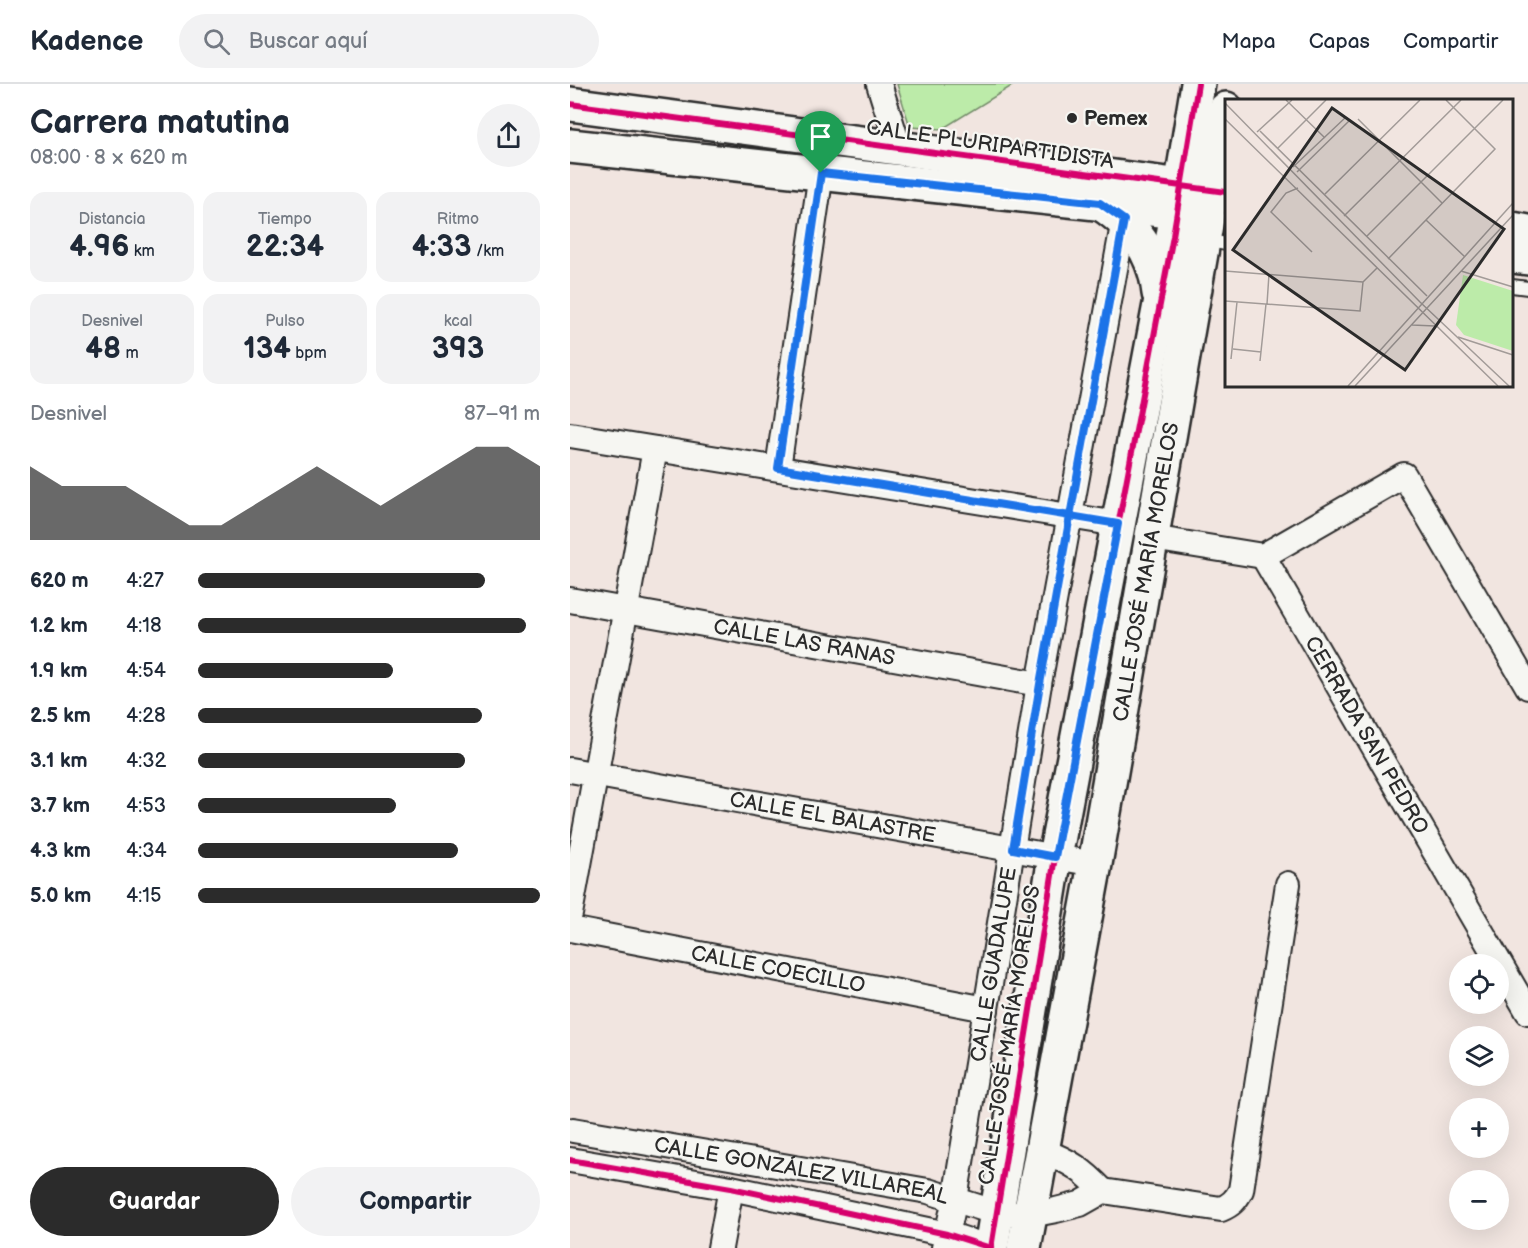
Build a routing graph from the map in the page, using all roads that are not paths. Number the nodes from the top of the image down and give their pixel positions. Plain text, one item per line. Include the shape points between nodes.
1 (879, 84) edge
2 (1198, 84) edge
3 (578, 98) edge
4 (1225, 118) edge
5 (570, 146) edge
6 (899, 148) junction
7 (821, 173) junction
8 (1112, 212) junction
9 (1201, 219) edge
10 (1513, 230) edge
11 (1528, 232) edge
12 (1513, 256) edge
13 (1528, 258) edge
14 (1513, 286) edge
15 (1528, 288) edge
16 (1160, 301) junction
17 (570, 435) edge
18 (655, 448) junction
19 (778, 468) junction
20 (1070, 516) junction
21 (1118, 524) junction
22 (1152, 538) junction
23 (1263, 556) junction
24 (570, 600) edge
25 (626, 610) junction
26 (1040, 684) junction
27 (1528, 687) edge
28 (570, 770) edge
29 (595, 774) junction
30 (1013, 849) junction
31 (1055, 857) junction
32 (1095, 864) junction
33 (1288, 884) dead end
34 (570, 914) edge
35 (570, 929) edge
36 (1527, 1007) edge
37 (986, 1009) junction
38 (571, 1134) edge
39 (1042, 1151) junction
40 (570, 1160) edge
41 (731, 1188) junction
42 (1103, 1191) junction
43 (955, 1199) junction
44 (997, 1213) junction
45 (1030, 1215) junction
46 (946, 1241) edge
47 (720, 1248) edge
48 (991, 1248) edge
49 (1024, 1248) edge

1 - 6 street
2 - 9 street, CALLE JOSÉ MARÍA MORELOS
3 - 6 street, CALLE PLURIPARTIDISTA
4 - 9 street, CALLE JOSÉ MARÍA MORELOS
5 - 7 street, CALLE PLURIPARTIDISTA
6 - 9 street, CALLE PLURIPARTIDISTA
7 - 8 street, CALLE PLURIPARTIDISTA
7 - 19 street
8 - 9 street, CALLE PLURIPARTIDISTA
8 - 16 street via 1136,234 1150,257
8 - 20 street, CALLE GUADALUPE
9 - 16 street, CALLE JOSÉ MARÍA MORELOS
9 - 22 street, CALLE JOSÉ MARÍA MORELOS
10 - 11 street
12 - 13 street
14 - 15 lane
16 - 21 street, CALLE JOSÉ MARÍA MORELOS
17 - 18 street
18 - 19 street
18 - 25 street
19 - 20 street
20 - 21 street
20 - 26 street, CALLE GUADALUPE
21 - 31 street, CALLE JOSÉ MARÍA MORELOS
22 - 23 street
22 - 32 street, CALLE JOSÉ MARÍA MORELOS
23 - 27 street via 1404,475
23 - 36 street, CERRADA SAN PEDRO
24 - 25 street, CALLE LAS RANAS
25 - 26 street, CALLE LAS RANAS
25 - 29 street
26 - 30 street, CALLE GUADALUPE
28 - 29 street, CALLE EL BALASTRE
29 - 30 street, CALLE EL BALASTRE
29 - 34 street
30 - 31 street, CALLE EL BALASTRE
30 - 37 street, CALLE GUADALUPE
31 - 32 street, CALLE EL BALASTRE
31 - 44 street, CALLE JOSÉ MARÍA MORELOS
32 - 39 street, CALLE JOSÉ MARÍA MORELOS
33 - 42 street via 1237,1199 1229,1206 1211,1209
35 - 37 street, CALLE COECILLO
37 - 43 street, CALLE GUADALUPE
38 - 43 street, CALLE GONZÁLEZ VILLAREAL via 928,1191
39 - 42 street via 1087,1173
39 - 45 street, CALLE JOSÉ MARÍA MORELOS
40 - 41 street, CALLE GONZÁLEZ VILLAREAL
41 - 46 street, CALLE GONZÁLEZ VILLAREAL
41 - 47 street
42 - 45 street, CALLE GONZÁLEZ VILLAREAL via 1080,1203
43 - 44 street, CALLE GONZÁLEZ VILLAREAL
43 - 46 street, CALLE GUADALUPE
44 - 45 street, CALLE GONZÁLEZ VILLAREAL
44 - 48 street, CALLE JOSÉ MARÍA MORELOS
45 - 49 street, CALLE JOSÉ MARÍA MORELOS
46 - 48 street, CALLE GONZÁLEZ VILLAREAL

